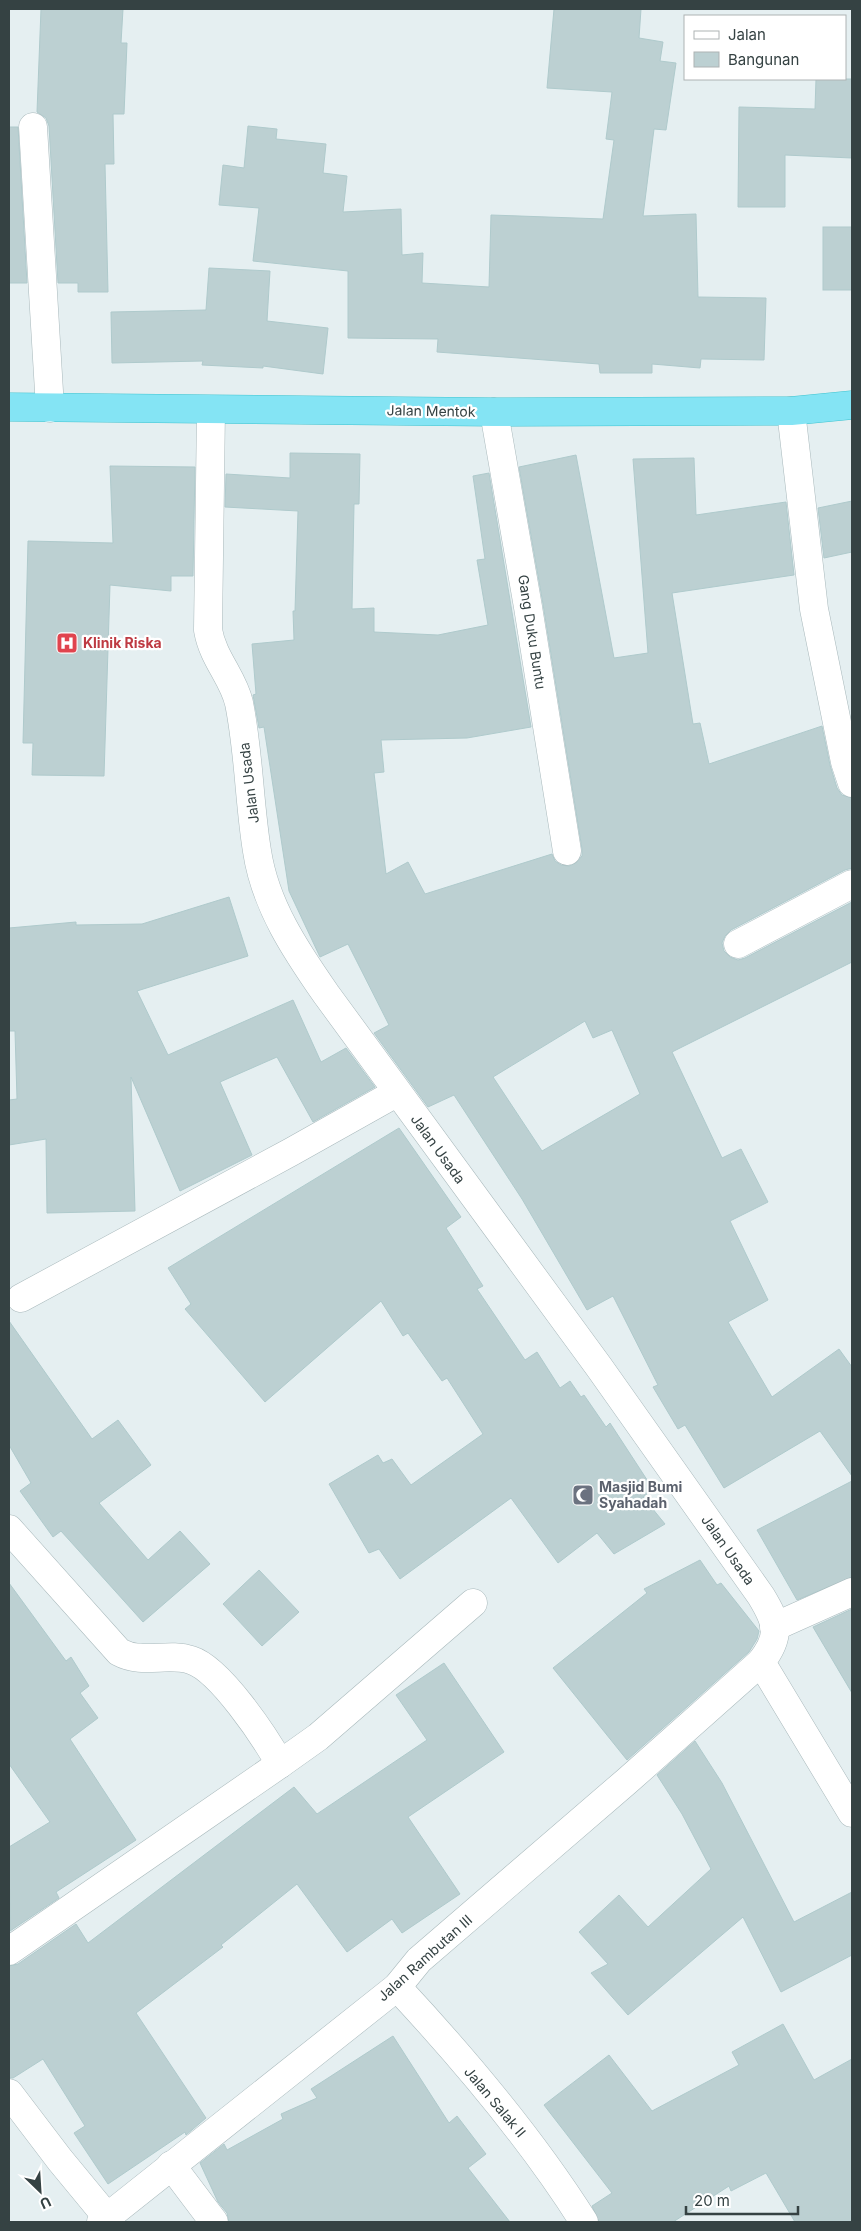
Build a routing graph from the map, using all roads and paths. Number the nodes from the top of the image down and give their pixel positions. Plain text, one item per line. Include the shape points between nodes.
1 (33, 127) dead end
2 (852, 405) edge
3 (9, 407) edge
4 (50, 408) junction
5 (211, 410) junction
6 (791, 411) junction
7 (494, 412) junction
8 (852, 783) edge
9 (567, 851) dead end
10 (852, 884) edge
11 (738, 944) dead end
12 (396, 1093) junction
13 (21, 1298) dead end
14 (9, 1529) edge
15 (852, 1592) edge
16 (472, 1603) dead end
17 (774, 1627) junction
18 (761, 1662) junction
19 (280, 1764) junction
20 (852, 1813) edge
21 (9, 1951) edge
22 (397, 1987) junction
23 (9, 2093) edge
24 (171, 2166) junction
25 (104, 2220) edge
26 (214, 2222) edge
27 (584, 2222) edge

1 - 4 street
2 - 6 highway, Jalan Mentok
3 - 4 highway, Jalan Mentok
4 - 5 highway, Jalan Mentok
5 - 7 highway, Jalan Mentok
5 - 12 street, Jalan Usada via 208,630 211,647 238,698 257,853 270,899 293,947
6 - 7 highway, Jalan Mentok
6 - 8 street via 814,609
7 - 9 street, Gang Duku Buntu
10 - 11 street
12 - 13 street
12 - 17 street, Jalan Usada via 599,1367 761,1596
14 - 19 street via 120,1652 139,1659 191,1660 206,1668 223,1684 269,1744
15 - 17 street
16 - 19 street via 318,1737
17 - 18 street via 774,1644
18 - 20 street
18 - 22 street, Jalan Rambutan III via 419,1960
19 - 21 street
22 - 24 street, Jalan Rambutan III
22 - 27 street, Jalan Salak II via 512,2121
23 - 25 street
24 - 25 street, Jalan Rambutan III
24 - 26 street

